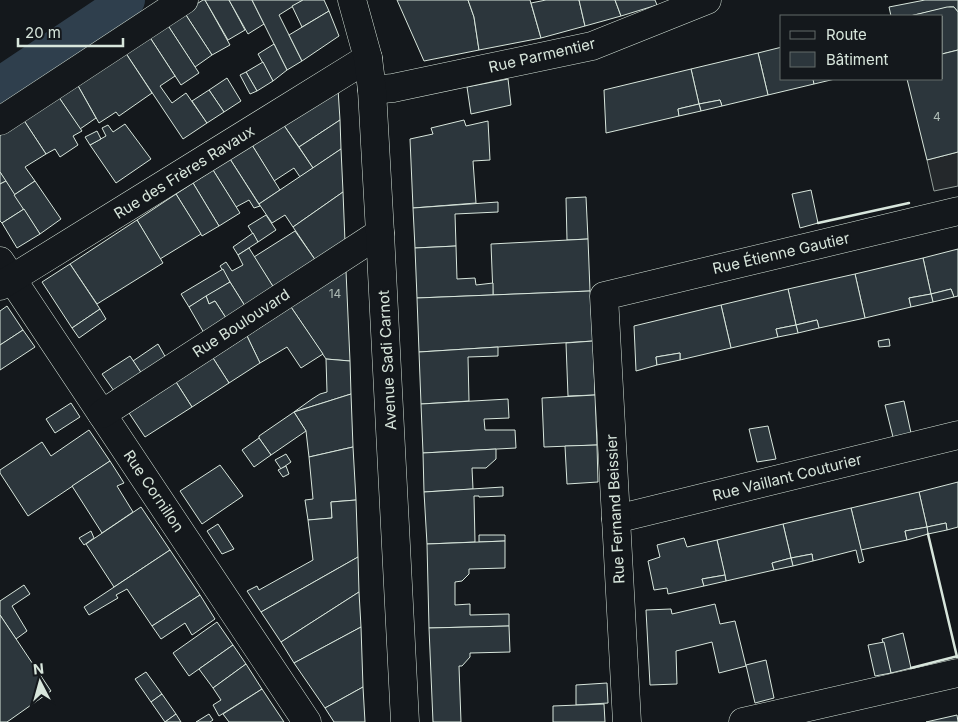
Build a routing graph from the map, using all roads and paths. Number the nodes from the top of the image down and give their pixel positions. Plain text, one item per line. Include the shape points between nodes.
1 (184, 0) edge
2 (352, 0) edge
3 (707, 0) edge
4 (368, 58) junction
5 (372, 90) junction
6 (0, 121) edge
7 (958, 211) edge
8 (380, 233) junction
9 (4, 275) edge
10 (604, 296) joint
11 (102, 414) junction
12 (958, 435) edge
13 (616, 519) junction
14 (958, 673) edge
15 (307, 722) edge
16 (405, 722) edge
17 (627, 722) edge
18 (743, 722) edge

1 - 6 street
2 - 4 street, Avenue Sadi Carnot
3 - 5 street, Rue Parmentier via 592,46
4 - 5 street, Avenue Sadi Carnot
4 - 9 street, Rue des Frères Ravaux
5 - 8 street, Avenue Sadi Carnot
7 - 10 street, Rue Étienne Gautier
8 - 11 street, Rue Boulouvard
8 - 16 street, Avenue Sadi Carnot
9 - 11 street, Rue Cornillon
10 - 13 street, Rue Fernand Beissier
11 - 15 street, Rue Cornillon
12 - 13 street, Rue Vaillant Couturier
13 - 17 street, Rue Fernand Beissier
14 - 18 street

